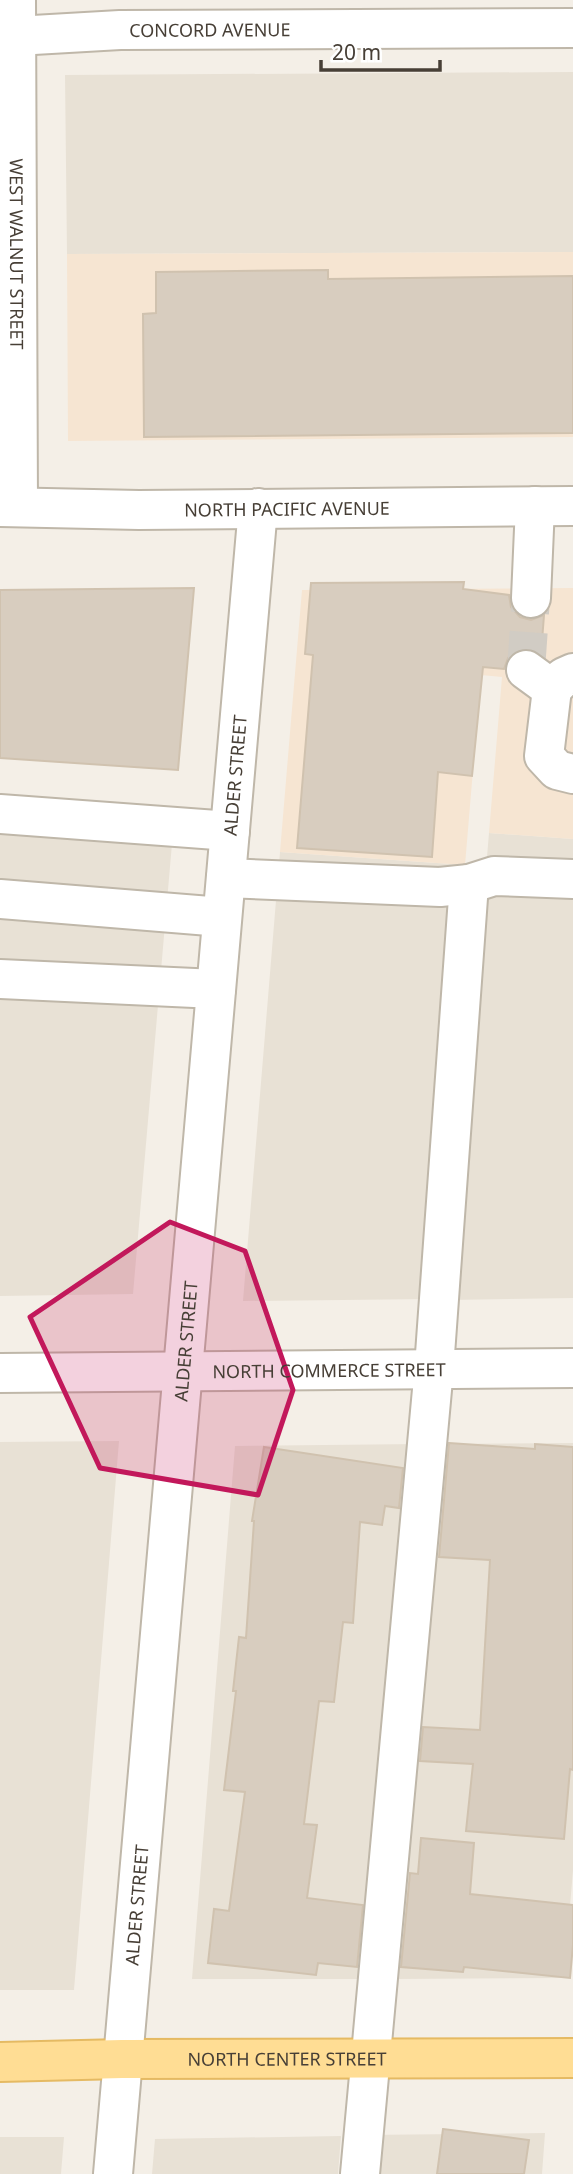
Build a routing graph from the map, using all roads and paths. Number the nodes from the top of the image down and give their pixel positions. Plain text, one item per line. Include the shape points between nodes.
1 (16, 18) edge
2 (573, 28) edge
3 (9, 285) edge
4 (9, 506) edge
5 (536, 506) junction
6 (573, 506) edge
7 (258, 508) junction
8 (531, 598) tunnel mouth
9 (550, 677) tunnel mouth
10 (573, 774) edge
11 (0, 814) edge
12 (230, 831) junction
13 (226, 878) junction
14 (573, 879) edge
15 (469, 884) junction
16 (0, 899) edge
17 (222, 917) junction
18 (0, 979) edge
19 (216, 989) junction
20 (573, 1367) edge
21 (434, 1368) junction
22 (182, 1370) junction
23 (0, 1373) edge
24 (573, 2058) edge
25 (122, 2059) junction
26 (370, 2060) junction
27 (0, 2063) edge
28 (113, 2174) edge
29 (360, 2174) edge

1 - 2 street, CONCORD AVENUE via 120,30
1 - 3 street, WEST WALNUT STREET
3 - 4 street, WEST WALNUT STREET
4 - 7 street, NORTH PACIFIC AVENUE
5 - 6 street, NORTH PACIFIC AVENUE
5 - 7 street, NORTH PACIFIC AVENUE
5 - 8 street
7 - 12 street, ALDER STREET
9 - 10 street via 544,756 557,769
11 - 12 street
12 - 13 street, ALDER STREET
13 - 15 street via 440,887
13 - 17 street, ALDER STREET
14 - 15 street via 494,876
15 - 21 street
16 - 17 street
17 - 19 street, ALDER STREET
18 - 19 street
19 - 22 street, ALDER STREET
20 - 21 street, NORTH COMMERCE STREET
21 - 22 street, NORTH COMMERCE STREET
21 - 26 street
22 - 23 street, NORTH COMMERCE STREET
22 - 25 street, ALDER STREET
24 - 26 main road, NORTH CENTER STREET
25 - 26 main road, NORTH CENTER STREET
25 - 27 main road, NORTH CENTER STREET
25 - 28 street, ALDER STREET
26 - 29 street

